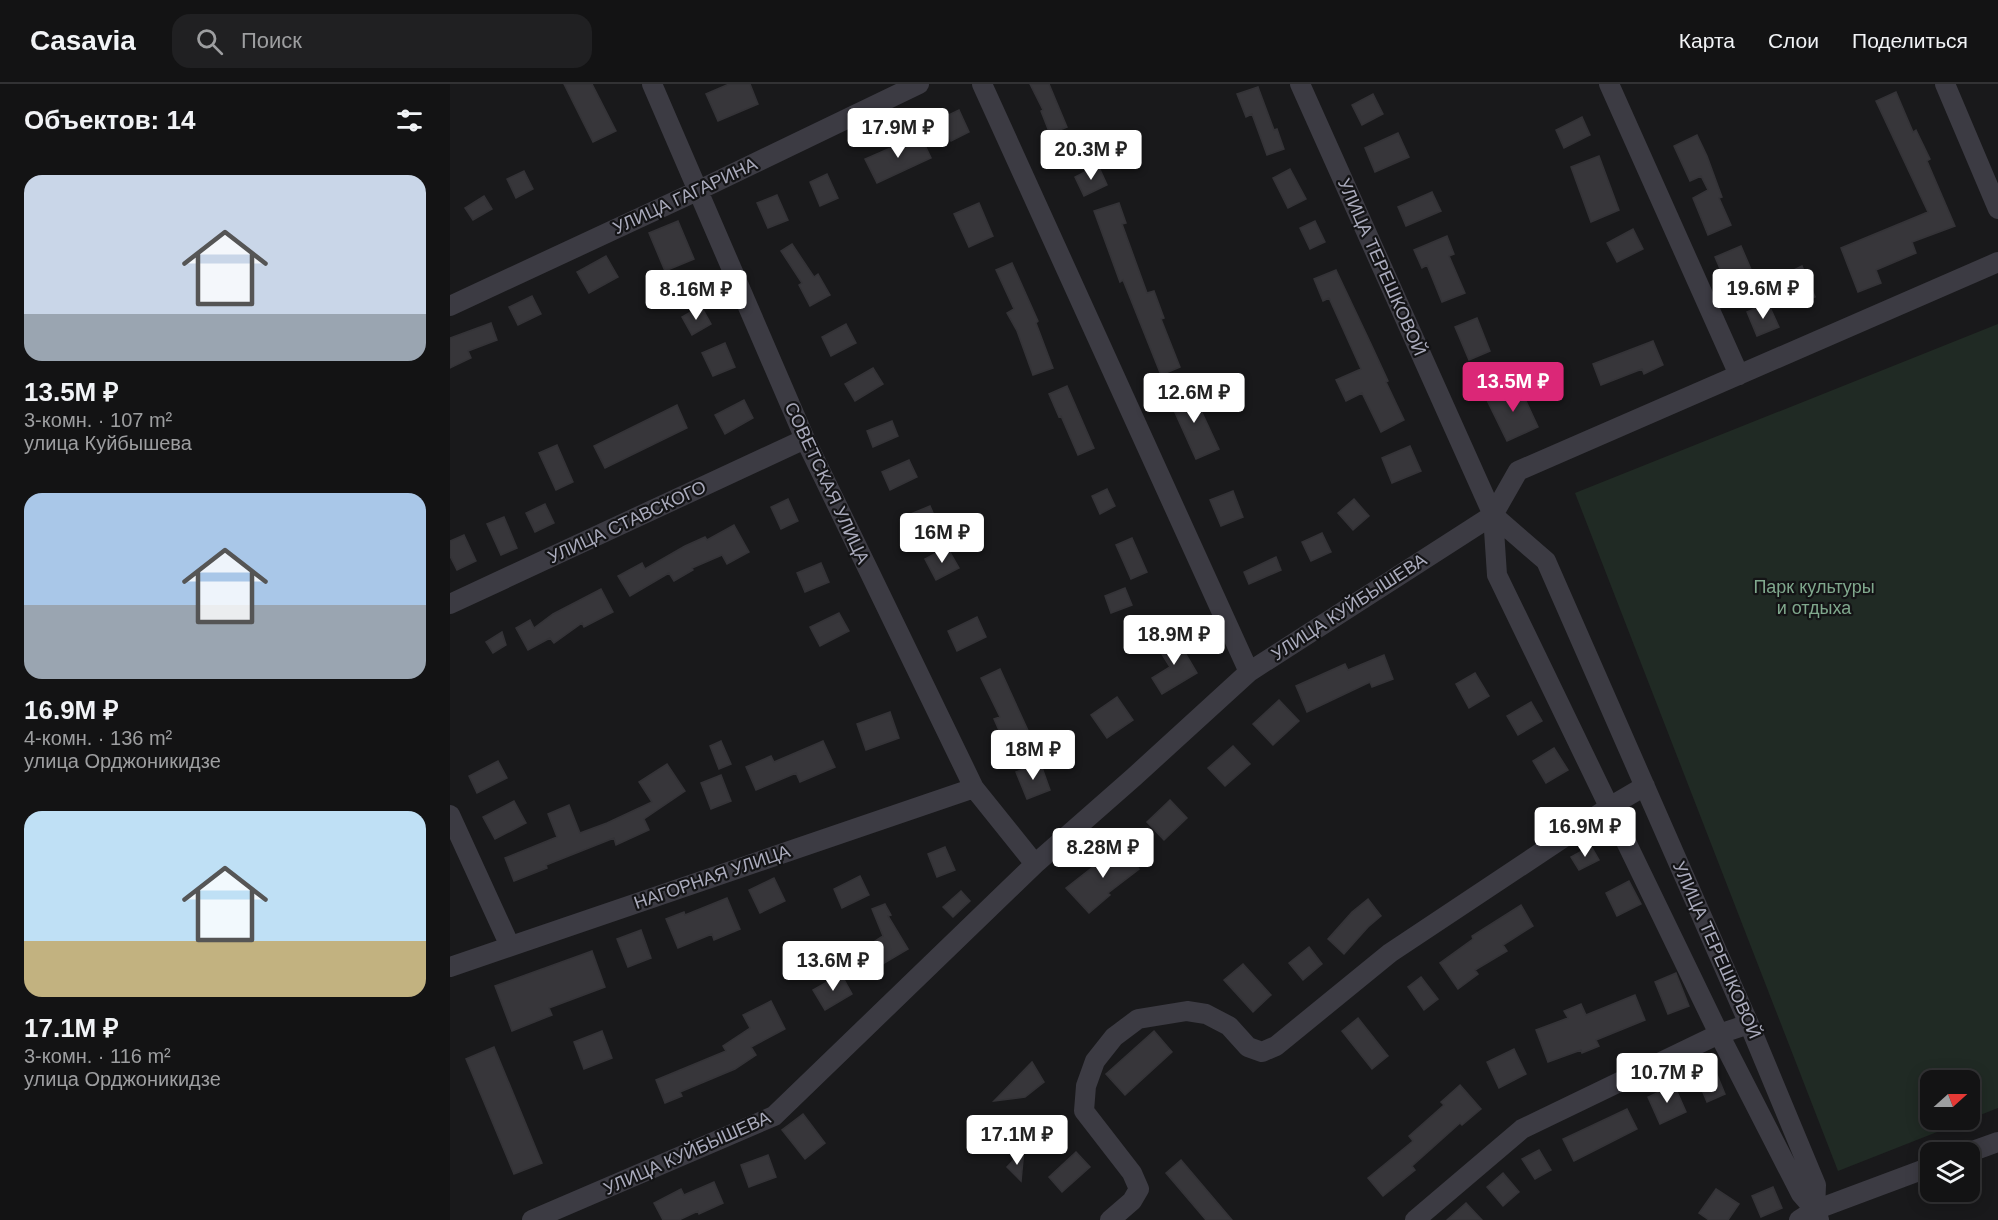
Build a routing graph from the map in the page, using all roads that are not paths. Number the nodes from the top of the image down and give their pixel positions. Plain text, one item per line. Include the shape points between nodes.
1 (652, 84) edge
2 (919, 84) edge
3 (982, 84) edge
4 (1300, 84) edge
5 (1609, 84) edge
6 (1945, 84) edge
7 (697, 191) junction
8 (1998, 209) edge
9 (1998, 262) edge
10 (450, 306) edge
11 (1739, 375) junction
12 (805, 439) junction
13 (1493, 515) junction
14 (450, 604) edge
15 (1249, 672) junction
16 (1645, 786) junction
17 (974, 788) junction
18 (1611, 806) junction
19 (450, 815) edge
20 (1035, 864) junction
21 (510, 946) junction
22 (450, 967) edge
23 (1749, 1024) junction
24 (1719, 1034) junction
25 (1998, 1142) edge
26 (1980, 1148) edge
27 (1920, 1171) edge
28 (1811, 1216) edge
29 (532, 1220) edge
30 (1110, 1220) edge
31 (1415, 1220) edge

1 - 7 street, СОВЕТСКАЯ УЛИЦА
2 - 7 street, УЛИЦА ГАГАРИНА
3 - 15 street
4 - 13 street, УЛИЦА ТЕРЕШКОВОЙ
5 - 11 street
6 - 8 street
7 - 10 street, УЛИЦА ГАГАРИНА
7 - 12 street, СОВЕТСКАЯ УЛИЦА
9 - 11 street, УЛИЦА КУЙБЫШЕВА
11 - 13 street, УЛИЦА КУЙБЫШЕВА via 1518,471
12 - 14 street, УЛИЦА СТАВСКОГО
12 - 17 street, СОВЕТСКАЯ УЛИЦА
13 - 15 street, УЛИЦА КУЙБЫШЕВА
13 - 16 street, УЛИЦА ТЕРЕШКОВОЙ via 1546,561
13 - 18 street, УЛИЦА ТЕРЕШКОВОЙ via 1497,575
15 - 20 street, УЛИЦА КУЙБЫШЕВА
16 - 18 street
16 - 23 street, УЛИЦА ТЕРЕШКОВОЙ
17 - 20 street, СОВЕТСКАЯ УЛИЦА
17 - 21 street, НАГОРНАЯ УЛИЦА
18 - 24 street, УЛИЦА ТЕРЕШКОВОЙ
18 - 30 street via 1390,953 1276,1046 1262,1052 1248,1047 1229,1026 1206,1014 1187,1011 1138,1019 1114,1038 1095,1061 1086,1086 1084,1112 1132,1173 1139,1189 1132,1201
19 - 21 street
20 - 29 street, УЛИЦА КУЙБЫШЕВА via 774,1116
21 - 22 street, НАГОРНАЯ УЛИЦА
23 - 24 street
23 - 28 street, УЛИЦА ТЕРЕШКОВОЙ via 1816,1185
24 - 28 street, УЛИЦА ТЕРЕШКОВОЙ
24 - 31 street via 1521,1129
25 - 26 street
27 - 28 street

